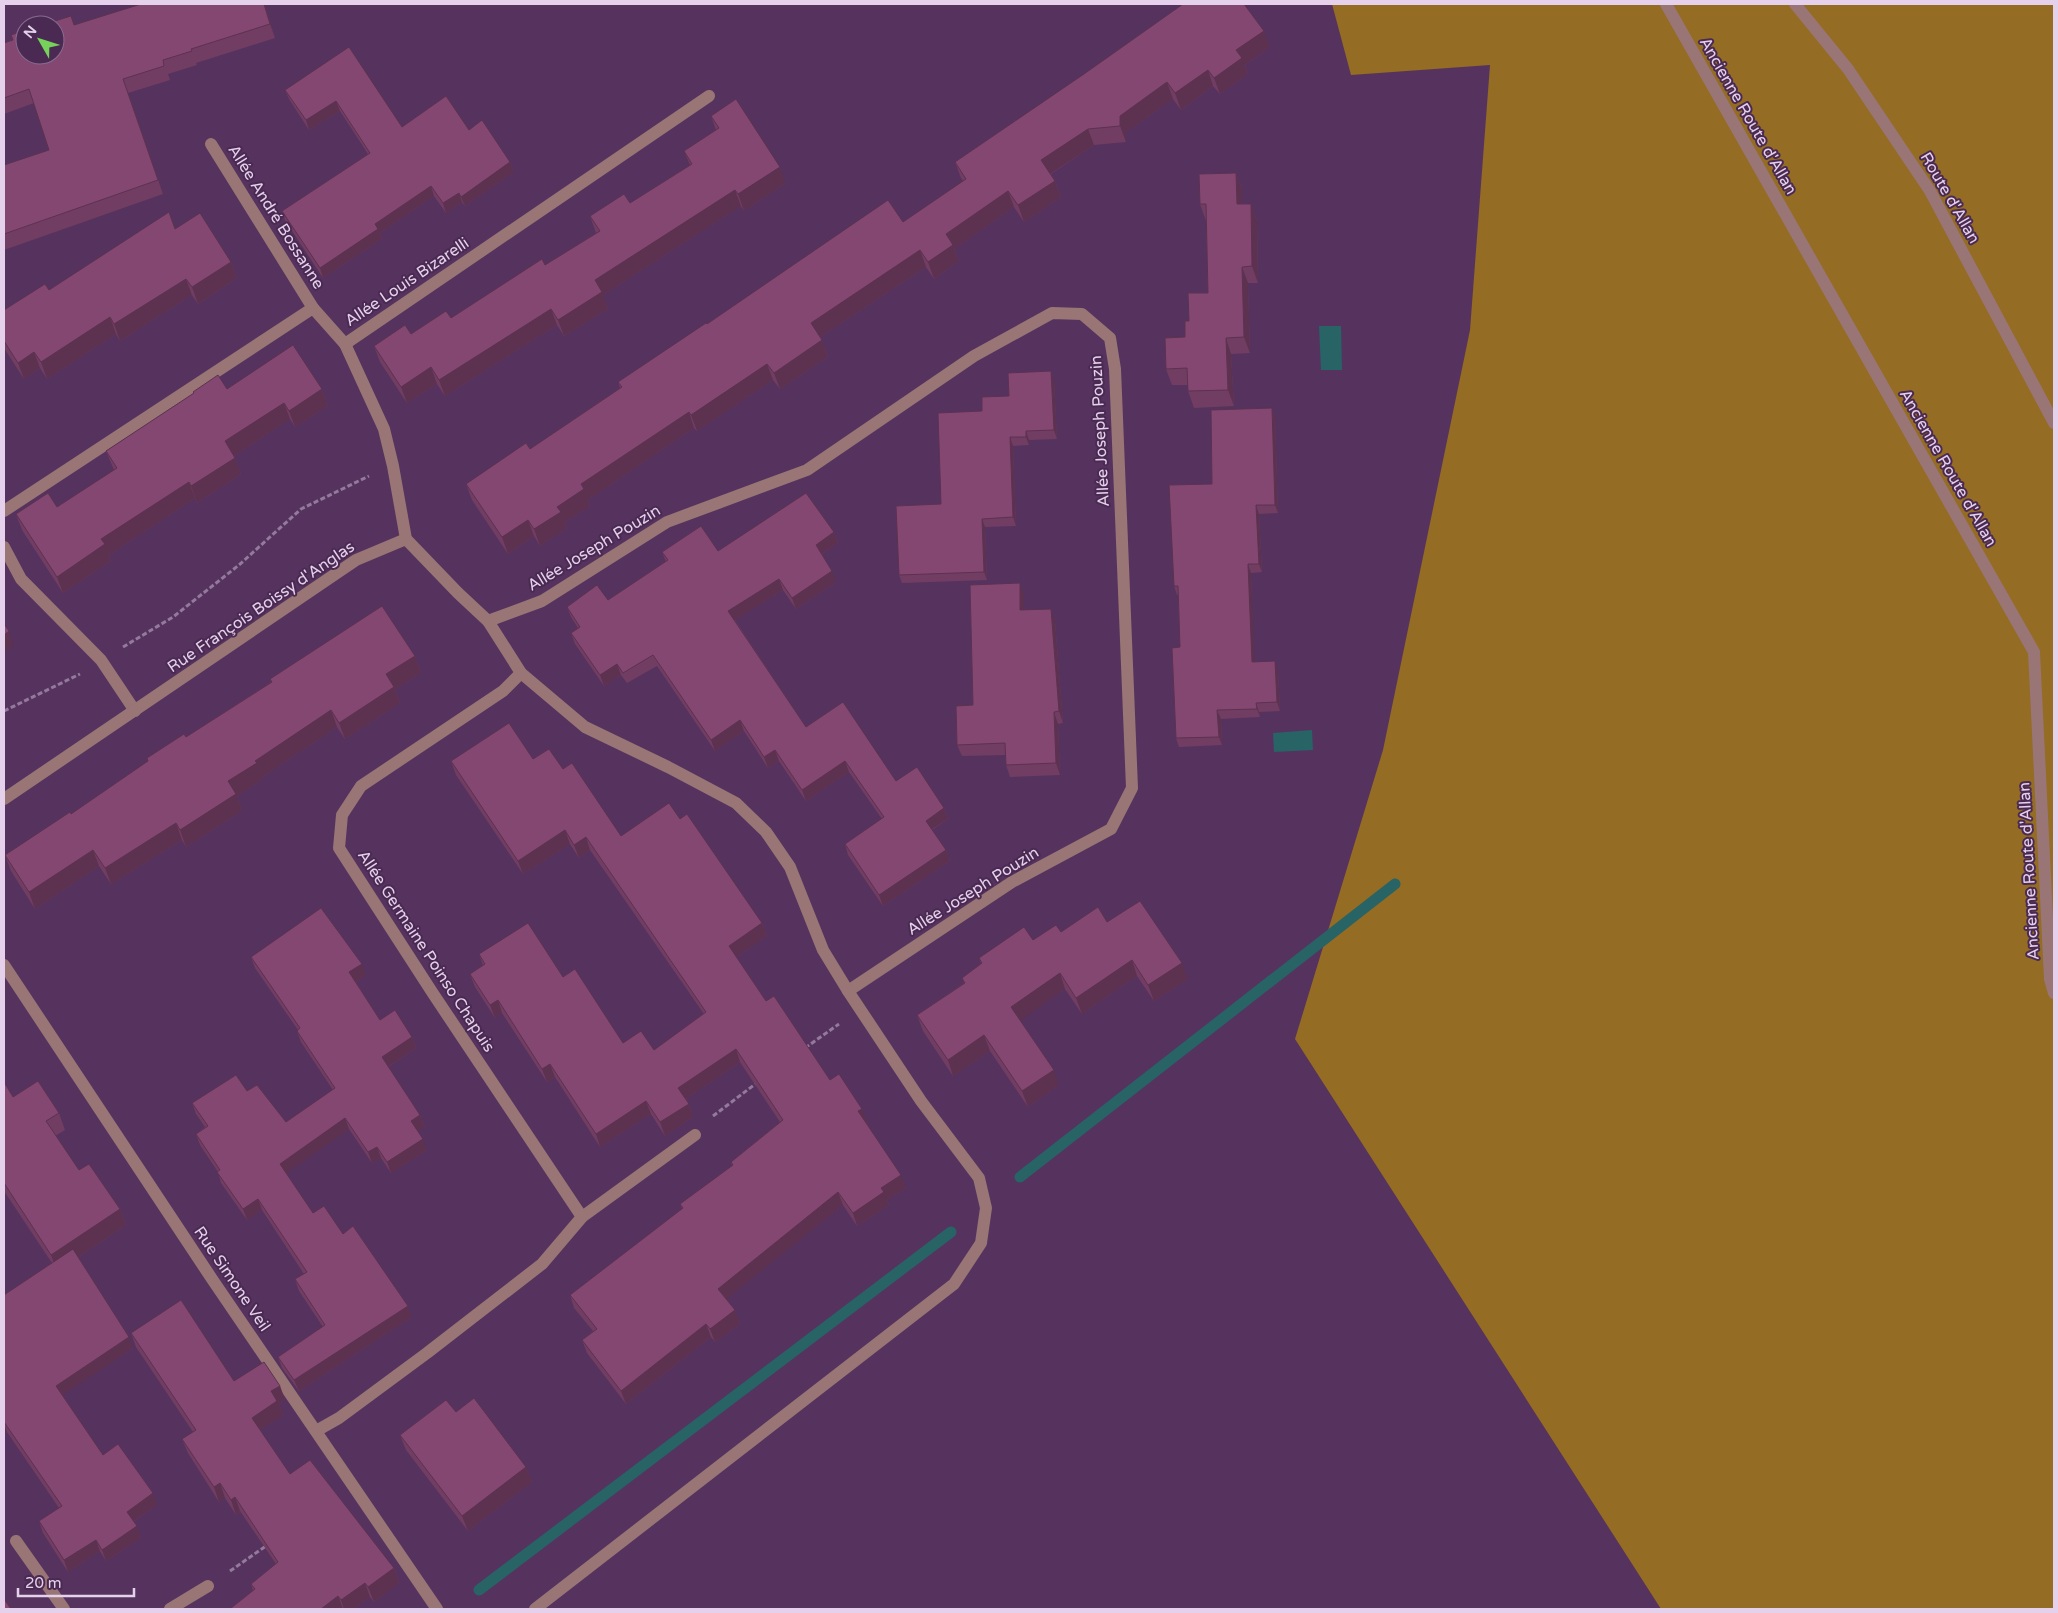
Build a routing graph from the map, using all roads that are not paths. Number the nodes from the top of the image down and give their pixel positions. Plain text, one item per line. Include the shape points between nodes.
1 (1666, 4) edge
2 (1795, 4) edge
3 (709, 96) dead end
4 (211, 144) dead end
5 (313, 308) junction
6 (345, 344) junction
7 (2054, 423) edge
8 (4, 511) edge
9 (406, 539) junction
10 (4, 547) edge
11 (488, 621) junction
12 (521, 673) junction
13 (135, 711) junction
14 (4, 798) edge
15 (4, 966) edge
16 (848, 991) junction
17 (2054, 993) edge
18 (694, 1135) road end
19 (582, 1217) junction
20 (316, 1431) junction
21 (16, 1541) dead end
22 (208, 1586) road end
23 (64, 1609) edge
24 (170, 1609) edge
25 (438, 1609) edge
26 (535, 1609) edge

1 - 17 street, Ancienne Route d'Allan via 2034,652 2050,979
2 - 7 street, Route d'Allan via 1848,69 1930,191
3 - 6 street, Allée Louis Bizarelli
4 - 5 street, Allée André Bossanne
5 - 6 street, Allée Louis Bizarelli
5 - 8 street
6 - 9 street via 384,429
9 - 11 street
9 - 13 street, Rue François Boissy d'Anglas via 356,560
10 - 13 street via 21,578 101,660
11 - 12 street
11 - 16 street, Allée Joseph Pouzin via 542,601 667,522 807,470 974,356 1052,313 1082,314 1110,338 1115,369 1132,788 1111,829 1012,882
12 - 16 street via 585,727 736,803 766,832 790,867 824,950
12 - 19 street, Allée Germaine Poinso Chapuis via 503,691 361,786 342,815 340,848
13 - 14 street, Rue François Boissy d'Anglas
15 - 20 street, Rue Simone Veil
16 - 26 street via 921,1102 979,1178 986,1208 981,1243 954,1284
18 - 19 street
19 - 20 street via 542,1264 411,1365
20 - 25 street, Rue Simone Veil
21 - 23 street
22 - 24 street

